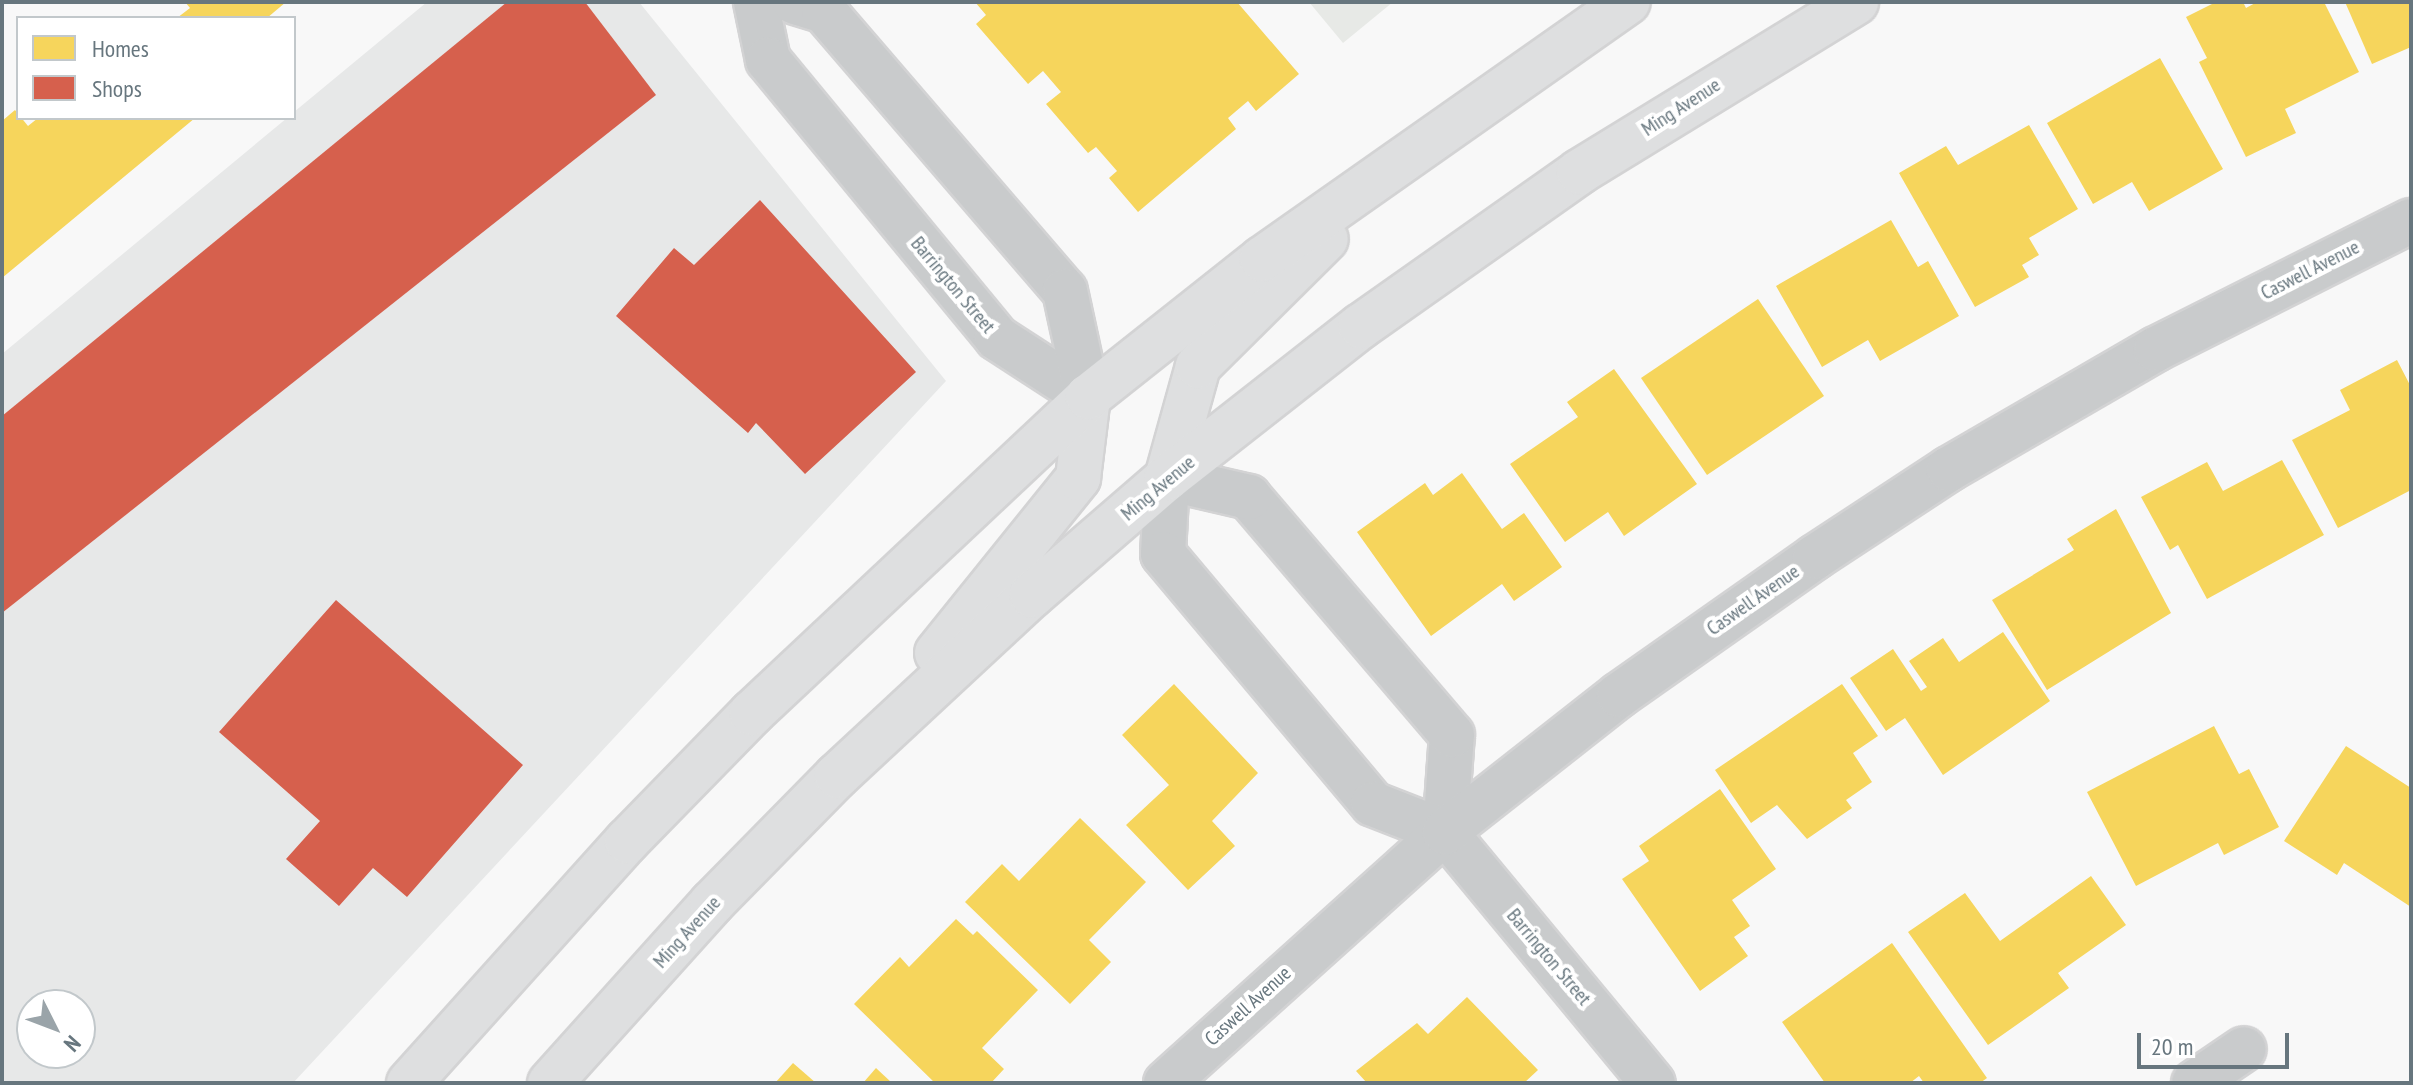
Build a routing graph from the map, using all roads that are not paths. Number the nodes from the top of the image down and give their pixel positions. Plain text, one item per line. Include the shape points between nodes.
1 (756, 2) edge
2 (795, 2) edge
3 (1628, 2) edge
4 (1856, 2) edge
5 (1416, 150) junction
6 (2411, 221) edge
7 (1088, 397) junction
8 (1167, 478) junction
9 (837, 776) junction
10 (1445, 832) junction
11 (2244, 1049) dead end
12 (409, 1083) edge
13 (550, 1083) edge
14 (1166, 1083) edge
15 (1653, 1083) edge
16 (2194, 1083) edge

1 - 7 street, Barrington Street via 768,60 997,338
2 - 7 street via 824,11 1065,291
3 - 5 main road
4 - 8 main road, Ming Avenue via 1579,172 1361,326
5 - 7 main road via 1262,259
5 - 8 main road via 1198,366
6 - 10 street, Caswell Avenue via 2156,349 1949,469 1619,695
7 - 9 main road via 1078,478
7 - 12 main road via 752,713 627,841
8 - 9 main road, Ming Avenue
8 - 10 street, Barrington Street via 1163,554 1373,804
8 - 10 street via 1249,497 1452,735
9 - 13 main road, Ming Avenue via 712,903
10 - 14 street, Caswell Avenue
10 - 15 street, Barrington Street
11 - 16 street

